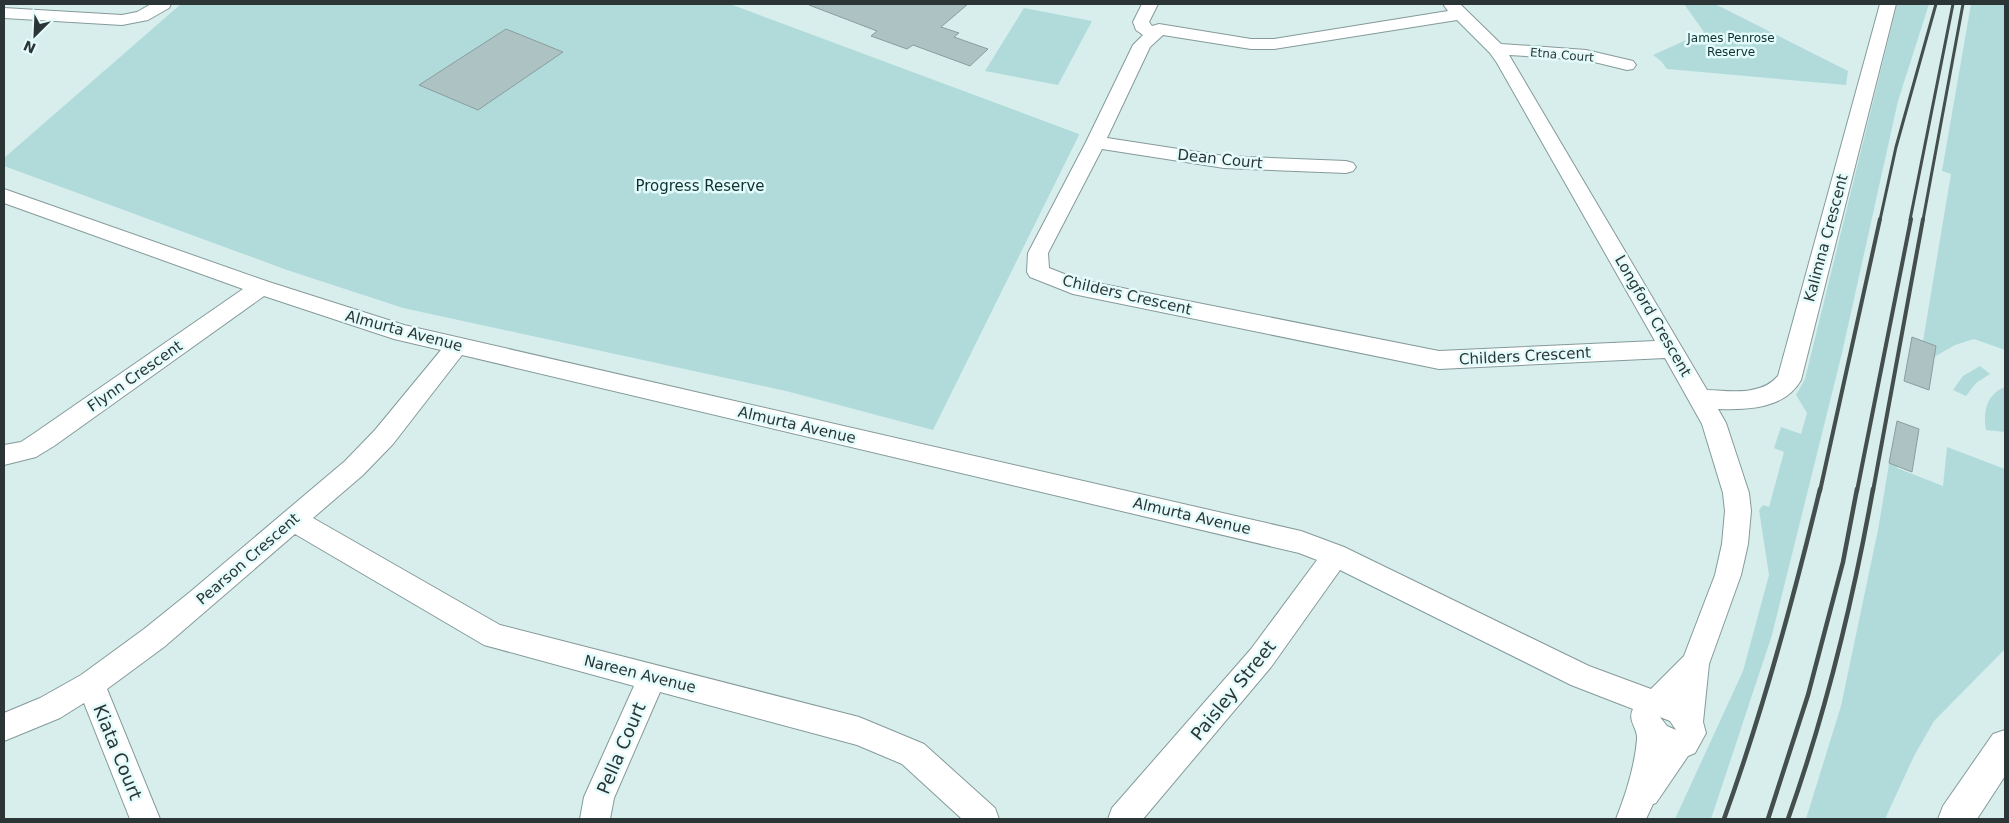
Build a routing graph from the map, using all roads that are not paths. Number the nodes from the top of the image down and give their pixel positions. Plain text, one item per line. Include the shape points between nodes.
1 (163, 4) edge
2 (1150, 4) edge
3 (1888, 4) edge
4 (1456, 9) edge
5 (4, 13) edge
6 (1153, 35) junction
7 (1496, 49) junction
8 (1627, 65) dead end
9 (1096, 142) junction
10 (1346, 167) dead end
11 (4, 196) edge
12 (261, 287) junction
13 (457, 346) junction
14 (1672, 349) junction
15 (1700, 399) junction
16 (4, 455) edge
17 (294, 520) junction
18 (1335, 556) junction
19 (652, 677) junction
20 (91, 684) junction
21 (1663, 722) junction
22 (4, 727) edge
23 (2005, 746) edge
24 (1635, 810) edge
25 (145, 819) edge
26 (594, 819) edge
27 (984, 819) edge
28 (1123, 819) edge
29 (1956, 819) edge

1 - 5 street via 142,16 122,20
2 - 6 street via 1141,22
3 - 15 street, Kalimna Crescent via 1788,380 1772,396
4 - 6 street via 1274,44 1251,44 1160,29
4 - 7 street, Longford Crescent
6 - 9 street, Childers Crescent via 1142,45
7 - 8 street, Etna Court via 1586,55
7 - 14 street, Longford Crescent
9 - 10 street, Dean Court via 1224,162
9 - 14 street, Childers Crescent via 1038,252 1038,272 1073,286 1438,360
11 - 12 street, Almurta Avenue
12 - 13 street, Almurta Avenue via 372,324
12 - 16 street, Flynn Crescent via 45,440 27,450
13 - 17 street, Pearson Crescent via 384,437
13 - 18 street, Almurta Avenue via 1264,533 1301,542
14 - 15 street, Longford Crescent
15 - 21 street, Longford Crescent via 1714,423 1736,493 1736,544 1695,664
17 - 19 street, Nareen Avenue via 494,636
17 - 20 street, Pearson Crescent via 154,638
18 - 21 street, Almurta Avenue via 1581,676
18 - 28 street, Paisley Street via 1259,659
19 - 26 street, Pella Court via 599,797
19 - 27 street, Nareen Avenue via 859,731 913,754
20 - 22 street, Pearson Crescent via 50,708
20 - 25 street, Kiata Court
21 - 24 street, Longford Crescent
23 - 29 main road

